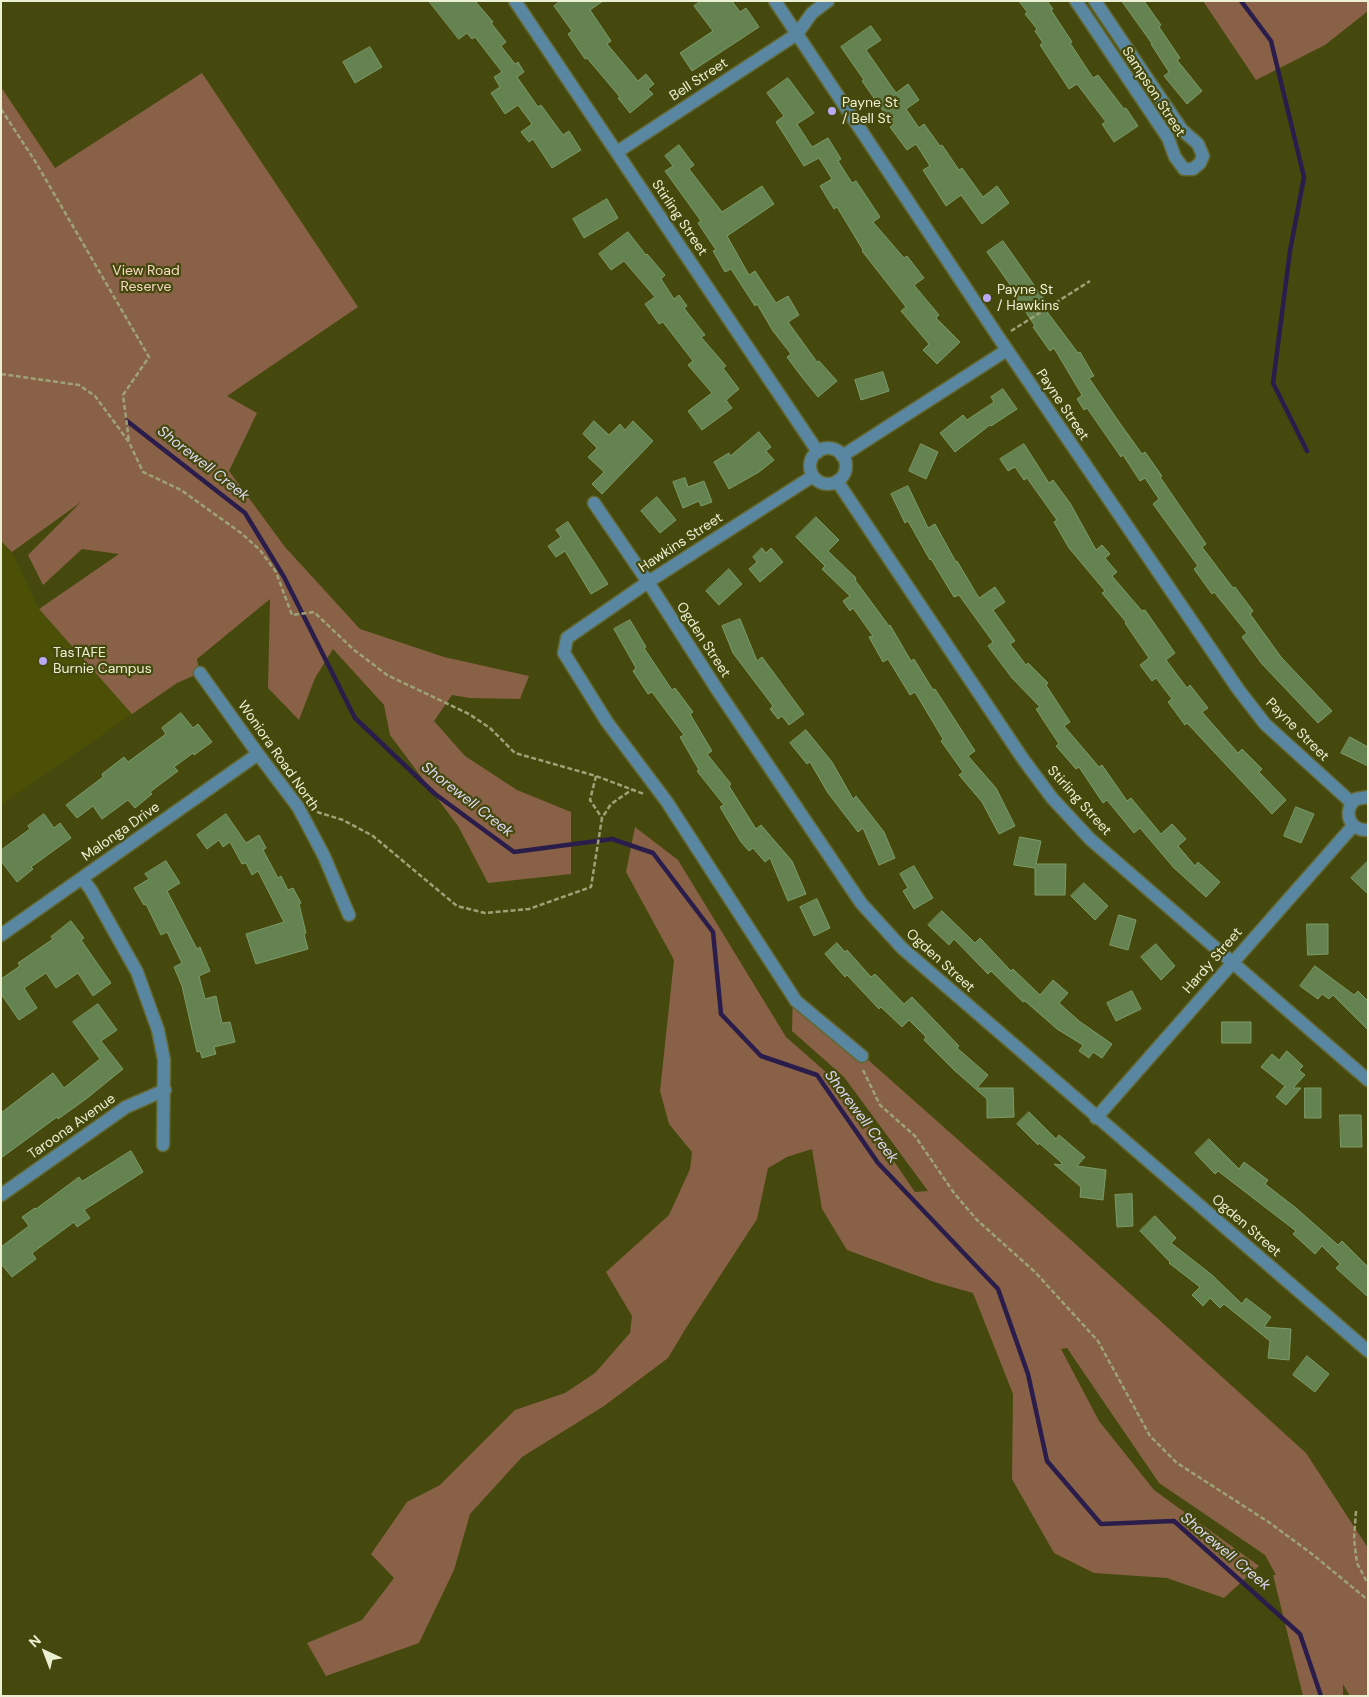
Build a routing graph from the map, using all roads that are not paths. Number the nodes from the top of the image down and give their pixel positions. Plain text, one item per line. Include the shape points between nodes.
1 (515, 1) edge
2 (775, 1) edge
3 (828, 1) edge
4 (1076, 1) edge
5 (1094, 1) edge
6 (797, 34) junction
7 (617, 152) junction
8 (1007, 350) junction
9 (818, 452) junction
10 (842, 456) junction
11 (813, 476) junction
12 (837, 481) junction
13 (594, 503) dead end
14 (648, 582) junction
15 (200, 673) dead end
16 (258, 754) junction
17 (1368, 797) edge
18 (1352, 802) junction
19 (1353, 826) junction
20 (1368, 830) edge
21 (82, 878) junction
22 (349, 915) dead end
23 (1, 935) edge
24 (1232, 962) junction
25 (862, 1056) dead end
26 (1368, 1080) edge
27 (164, 1090) junction
28 (1096, 1118) junction
29 (163, 1145) dead end
30 (1, 1195) edge
31 (1368, 1351) edge

1 - 7 street, Stirling Street
2 - 6 street, Payne Street
3 - 6 street via 812,13
4 - 5 street, Sampson Street via 1168,138 1175,157 1184,169 1193,169 1203,156 1198,144 1182,130
6 - 7 street, Bell Street
6 - 8 street, Payne Street
7 - 9 street, Stirling Street
8 - 10 street
8 - 18 street, Payne Street via 1265,724
9 - 10 street via 828,449
9 - 11 street via 811,460
10 - 12 street via 844,472
11 - 12 street via 827,484
11 - 14 street, Hawkins Street
12 - 24 street, Stirling Street via 1052,798 1090,839
13 - 14 street, Ogden Street
14 - 25 street, Hawkins Street via 567,638 564,653 607,722 667,802 796,1001
14 - 28 street, Ogden Street via 861,903 902,948
15 - 16 street, Woniora Road North
16 - 21 street, Malonga Drive
16 - 22 street, Woniora Road North via 298,807 324,856
17 - 18 street
18 - 19 street via 1348,817
19 - 20 street
19 - 24 street, Hardy Street
21 - 23 street, Malonga Drive
21 - 27 street via 138,972 158,1030 164,1060
24 - 26 street, Stirling Street
24 - 28 street, Hardy Street
27 - 29 street
27 - 30 street, Taroona Avenue via 126,1107
28 - 31 street, Ogden Street

